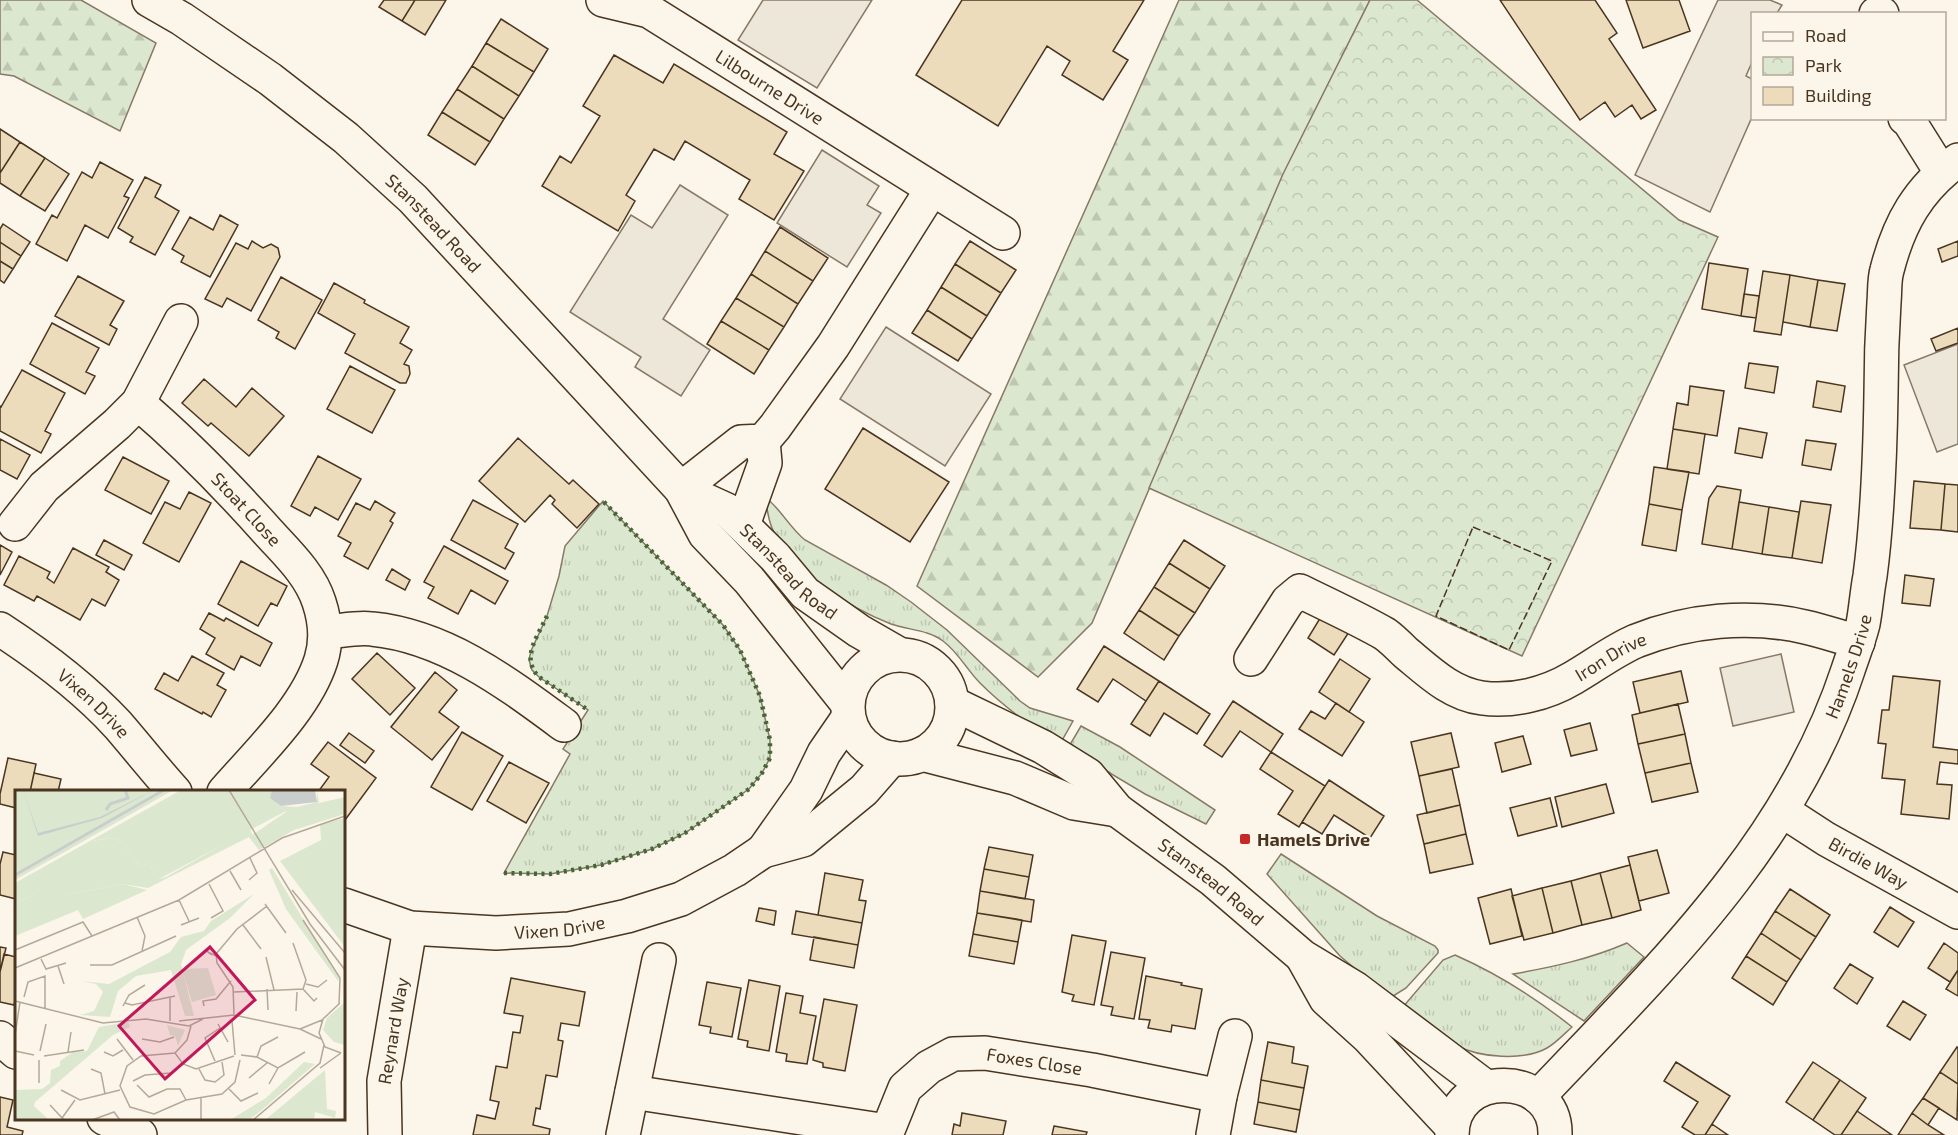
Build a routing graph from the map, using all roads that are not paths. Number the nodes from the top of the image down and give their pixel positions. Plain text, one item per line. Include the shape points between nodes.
1 (149, 0) edge
2 (603, 0) edge
3 (1908, 120) edge
4 (1949, 166) edge
5 (932, 189) junction
6 (1003, 233) dead end
7 (181, 321) dead end
8 (138, 403) junction
9 (763, 441) junction
10 (681, 489) junction
11 (15, 524) dead end
12 (743, 525) junction
13 (0, 629) edge
14 (326, 632) junction
15 (1858, 642) junction
16 (899, 654) junction
17 (1251, 659) dead end
18 (952, 703) junction
19 (848, 710) junction
20 (564, 725) dead end
21 (907, 756) junction
22 (173, 790) edge
23 (226, 790) edge
24 (1117, 810) junction
25 (1782, 811) junction
26 (763, 851) junction
27 (345, 905) edge
28 (1958, 912) edge
29 (410, 928) junction
30 (1303, 957) junction
31 (659, 960) dead end
32 (1236, 1036) dead end
33 (0, 1038) edge
34 (15, 1051) edge
35 (1486, 1087) junction
36 (632, 1092) junction
37 (1220, 1096) junction
38 (1538, 1097) junction
39 (106, 1120) edge
40 (1452, 1131) edge
41 (886, 1133) edge
42 (140, 1135) edge
43 (385, 1135) edge
44 (623, 1135) edge
45 (1213, 1135) edge
46 (1555, 1135) edge

1 - 10 street, Stanstead Road via 270,79 346,138 413,199
2 - 5 street, Lilbourne Drive via 649,11
3 - 4 street
4 - 15 street, Hamels Drive via 1926,187 1902,224 1886,272 1875,540
5 - 6 street, Lilbourne Drive
5 - 9 street via 833,346
7 - 8 street
8 - 11 street via 44,487
8 - 14 street, Stoat Close via 221,480 303,572 319,601
9 - 10 street via 741,442
9 - 12 street via 765,463
10 - 12 street, Stanstead Road via 727,510
10 - 19 street, Stanstead Road via 705,534 749,580
12 - 16 street, Stanstead Road via 806,593
13 - 22 street, Vixen Drive via 75,684 118,725
14 - 20 street via 370,628 415,636 510,685
14 - 23 street, Stoat Close via 322,659 306,695
15 - 17 street, Iron Drive via 1803,626 1738,620 1697,624 1636,641 1547,691 1526,697 1481,698 1459,692 1435,678 1387,635 1300,591 1288,601
15 - 25 street, Hamels Drive via 1819,744
16 - 18 street via 915,656 935,668 949,687
16 - 19 street via 884,656 858,674 850,687
18 - 21 street via 951,718 936,745
18 - 24 street, Stanstead Road via 1043,747 1088,775
19 - 21 street via 854,733 864,745 877,754
19 - 26 street, Vixen Drive via 806,790
21 - 24 street, Stanstead Road via 1015,778 1074,803
21 - 26 street, Vixen Drive via 803,840
24 - 30 street, Stanstead Road via 1213,880
25 - 28 street, Birdie Way
25 - 38 street, Hamels Drive via 1751,859 1701,923
26 - 29 street, Vixen Drive via 681,899 569,929 496,933
27 - 29 street, Vixen Drive
29 - 43 street, Reynard Way via 384,1082
30 - 35 street, Stanstead Road via 1356,989
30 - 40 street, Stanstead Road via 1326,999 1368,1037
31 - 36 street
32 - 37 street
33 - 34 street
35 - 38 street via 1522,1087
35 - 40 street via 1470,1096 1458,1110
36 - 41 street, Foxes Close
36 - 44 street
37 - 41 street, Foxes Close via 1092,1070 996,1055 953,1054 929,1067 905,1088
37 - 45 street
38 - 46 street via 1549,1111
39 - 42 street

